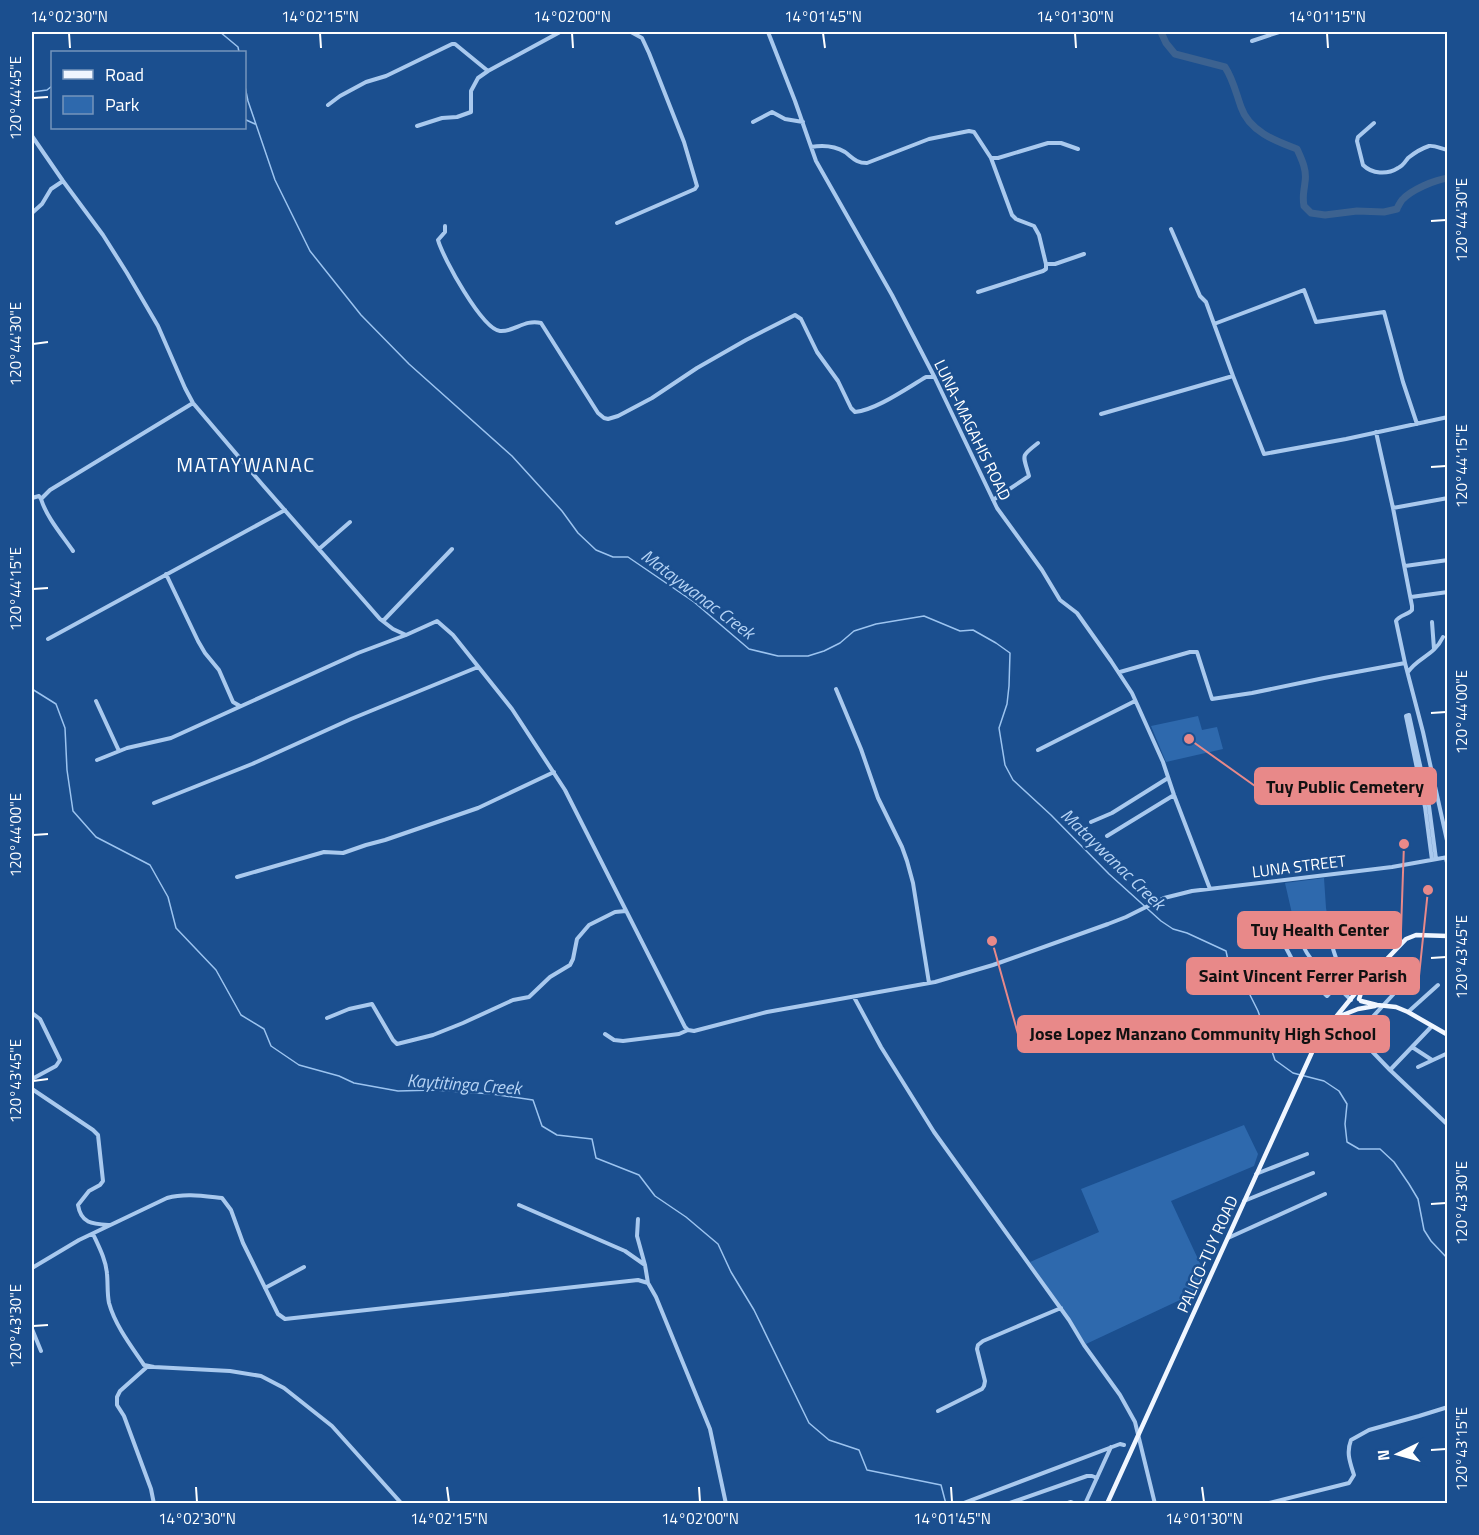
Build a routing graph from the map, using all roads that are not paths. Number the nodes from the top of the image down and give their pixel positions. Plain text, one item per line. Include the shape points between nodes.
1 (560, 32) edge
2 (631, 32) edge
3 (768, 32) edge
4 (1279, 32) edge
5 (1252, 41) dead end
6 (488, 71) junction
7 (328, 105) dead end
8 (753, 122) dead end
9 (802, 122) junction
10 (1374, 123) dead end
11 (417, 126) dead end
12 (32, 136) edge
13 (811, 147) junction
14 (1078, 149) dead end
15 (1448, 150) edge
16 (991, 158) junction
17 (63, 181) junction
18 (32, 213) edge
19 (617, 223) dead end
20 (445, 226) dead end
21 (1172, 229) dead end
22 (1084, 254) dead end
23 (1046, 264) junction
24 (978, 292) dead end
25 (1214, 324) junction
26 (1233, 376) junction
27 (935, 378) junction
28 (193, 404) junction
29 (1101, 414) dead end
30 (1448, 417) edge
31 (1417, 424) junction
32 (1376, 432) junction
33 (1038, 443) dead end
34 (32, 498) edge
35 (1448, 498) edge
36 (41, 499) junction
37 (993, 500) junction
38 (1393, 508) junction
39 (285, 510) junction
40 (350, 522) dead end
41 (319, 549) junction
42 (452, 549) dead end
43 (73, 551) dead end
44 (1448, 560) edge
45 (1405, 566) junction
46 (166, 574) junction
47 (1448, 592) edge
48 (1411, 597) junction
49 (383, 621) junction
50 (1432, 622) dead end
51 (406, 635) junction
52 (1443, 637) dead end
53 (48, 639) dead end
54 (1434, 650) junction
55 (1405, 663) junction
56 (478, 666) junction
57 (1120, 672) junction
58 (1408, 673) junction
59 (836, 689) dead end
60 (1135, 700) junction
61 (96, 701) dead end
62 (241, 706) junction
63 (1038, 750) dead end
64 (119, 751) junction
65 (97, 760) dead end
66 (554, 772) junction
67 (1420, 772) junction
68 (1406, 775) dead end
69 (1168, 778) junction
70 (1173, 795) junction
71 (154, 803) dead end
72 (1090, 822) dead end
73 (1107, 836) dead end
74 (1448, 845) edge
75 (1447, 858) edge
76 (1434, 860) junction
77 (1448, 867) edge
78 (237, 877) dead end
79 (1210, 888) junction
80 (626, 911) junction
81 (1448, 936) edge
82 (1303, 943) junction
83 (1386, 960) junction
84 (1412, 972) dead end
85 (929, 983) junction
86 (1337, 986) junction
87 (1438, 986) dead end
88 (854, 997) junction
89 (1351, 1000) junction
90 (1360, 1000) junction
91 (1377, 1005) junction
92 (1383, 1005) junction
93 (1357, 1009) junction
94 (1408, 1011) junction
95 (32, 1013) edge
96 (327, 1018) dead end
97 (1337, 1018) junction
98 (1432, 1026) junction
99 (688, 1030) junction
100 (605, 1034) dead end
101 (1357, 1034) junction
102 (1448, 1035) edge
103 (1412, 1047) junction
104 (1448, 1053) edge
105 (1433, 1060) junction
106 (1418, 1067) dead end
107 (1390, 1070) junction
108 (32, 1079) edge
109 (32, 1089) edge
110 (1448, 1125) edge
111 (1307, 1154) dead end
112 (1313, 1173) dead end
113 (1256, 1174) junction
114 (1325, 1194) dead end
115 (1244, 1202) junction
116 (519, 1205) dead end
117 (638, 1219) dead end
118 (110, 1226) junction
119 (93, 1234) junction
120 (1227, 1238) junction
121 (645, 1265) junction
122 (304, 1267) dead end
123 (32, 1268) edge
124 (648, 1283) junction
125 (265, 1288) junction
126 (1061, 1308) junction
127 (32, 1329) edge
128 (41, 1352) dead end
129 (149, 1366) junction
130 (1448, 1407) edge
131 (938, 1411) dead end
132 (1139, 1434) junction
133 (1124, 1445) dead end
134 (1111, 1447) junction
135 (1097, 1478) junction
136 (982, 1496) junction
137 (154, 1503) edge
138 (402, 1503) edge
139 (726, 1503) edge
140 (964, 1503) edge
141 (984, 1503) edge
142 (1007, 1503) edge
143 (1065, 1503) edge
144 (1076, 1503) edge
145 (1085, 1503) edge
146 (1107, 1503) edge
147 (1155, 1503) edge
148 (1265, 1503) edge

1 - 6 street
2 - 19 street via 642,38 649,53 697,186
3 - 9 street, LUNA-MAGAHIS ROAD
4 - 5 street
6 - 7 street via 452,44 366,82
6 - 11 street via 478,78 471,91 471,112
8 - 9 street via 772,111 785,119
9 - 13 street, LUNA-MAGAHIS ROAD
10 - 15 street via 1357,141 1363,165 1378,173 1396,170 1412,155 1431,146
12 - 17 street
13 - 16 street via 823,145 844,151 855,161 867,163 929,139 969,131 974,132
13 - 27 street, LUNA-MAGAHIS ROAD
14 - 16 street via 1048,143
16 - 23 street via 1012,215 1034,226
17 - 18 street via 51,189
17 - 28 street via 103,235 158,326
20 - 27 street via 438,240 448,264 491,327 498,331 529,321 541,323 603,418 618,416 652,398 697,368 795,315 855,412 926,377
21 - 25 street
22 - 23 street
23 - 24 street via 1043,271
25 - 26 street
25 - 31 street via 1305,290 1316,322 1384,312
26 - 29 street
26 - 32 street via 1264,454
27 - 37 street, LUNA-MAGAHIS ROAD
28 - 36 street via 50,489
28 - 39 street
30 - 31 street
31 - 32 street
32 - 38 street
33 - 37 street via 1024,457 1029,476
34 - 36 street
35 - 38 street
36 - 43 street
37 - 57 street, LUNA-MAGAHIS ROAD via 1060,600 1077,614
38 - 45 street
39 - 41 street
39 - 46 street
40 - 41 street
41 - 49 street
42 - 49 street
44 - 45 street
45 - 48 street
46 - 53 street
46 - 62 street via 198,642 219,670 232,702
47 - 48 street
48 - 55 street via 1412,610 1396,621
49 - 51 street
50 - 54 street
51 - 56 street via 437,621
51 - 62 street
52 - 54 street
54 - 58 street
55 - 57 street via 1212,699 1197,652
55 - 58 street
56 - 66 street
56 - 71 street
57 - 60 street, LUNA-MAGAHIS ROAD
58 - 74 street
59 - 85 street via 907,861
60 - 63 street
60 - 69 street, LUNA-MAGAHIS ROAD
61 - 64 street
62 - 64 street via 171,738
64 - 65 street
66 - 78 street via 478,808 385,840 343,853 324,852
66 - 80 street
67 - 67 street via 1409,715 1406,716
67 - 68 street
67 - 76 street via 1429,806
69 - 70 street, LUNA-MAGAHIS ROAD
69 - 72 street via 1113,813
70 - 73 street
70 - 79 street, LUNA-MAGAHIS ROAD
75 - 76 street, LUNA STREET
75 - 77 street
76 - 79 street, LUNA STREET
79 - 85 street, LUNA STREET via 1175,895 993,965
80 - 96 street via 589,925 577,939 570,965 529,997 513,1000 433,1035 397,1044 372,1004
80 - 99 street
81 - 83 main road via 1410,936
82 - 86 street via 1313,962
82 - 86 street via 1332,944 1338,966 1346,976
82 - 86 street via 1286,943 1294,963 1327,996
83 - 89 main road, PALICO-TUY ROAD
83 - 90 main road via 1362,989
84 - 92 street
85 - 88 street, LUNA STREET
86 - 89 street
87 - 94 street
88 - 99 street, LUNA STREET
88 - 126 street via 934,1132
89 - 90 main road
89 - 93 main road via 1350,1007
89 - 97 main road, PALICO-TUY ROAD
90 - 91 main road
90 - 93 main road
91 - 92 main road
91 - 93 main road, PALICO-TUY ROAD
92 - 94 main road
92 - 101 street
93 - 97 main road, PALICO-TUY ROAD
94 - 98 main road
95 - 108 street via 40,1018 60,1060
97 - 101 street
97 - 113 main road, PALICO-TUY ROAD via 1318,1039 1306,1062
98 - 102 main road
98 - 103 street
99 - 100 street, LUNA STREET via 623,1041
101 - 107 street
103 - 105 street
103 - 107 street
104 - 105 street
105 - 106 street
107 - 110 street
109 - 118 street via 98,1135 103,1180 78,1205 85,1219
111 - 113 street
112 - 115 street
113 - 115 main road, PALICO-TUY ROAD
114 - 120 street
115 - 120 main road, PALICO-TUY ROAD
116 - 121 street via 625,1251
117 - 121 street via 637,1236
118 - 119 street
118 - 125 street via 177,1195 222,1198
119 - 123 street
119 - 129 street via 107,1273 110,1306 133,1349
120 - 132 main road, PALICO-TUY ROAD
121 - 124 street
122 - 125 street
124 - 125 street via 638,1280 285,1319 278,1314
124 - 139 street via 710,1429
126 - 131 street via 978,1345 984,1386
126 - 132 street via 1120,1395
127 - 128 street
129 - 137 street via 120,1391 117,1405
129 - 138 street via 261,1376 284,1388 332,1426
130 - 148 street via 1369,1430 1351,1440 1348,1455 1354,1475 1348,1483
132 - 146 main road, PALICO-TUY ROAD
132 - 147 street
133 - 134 street
134 - 135 street
134 - 136 street
135 - 142 street via 1087,1476
135 - 145 street
136 - 140 street
136 - 141 street
143 - 144 street

